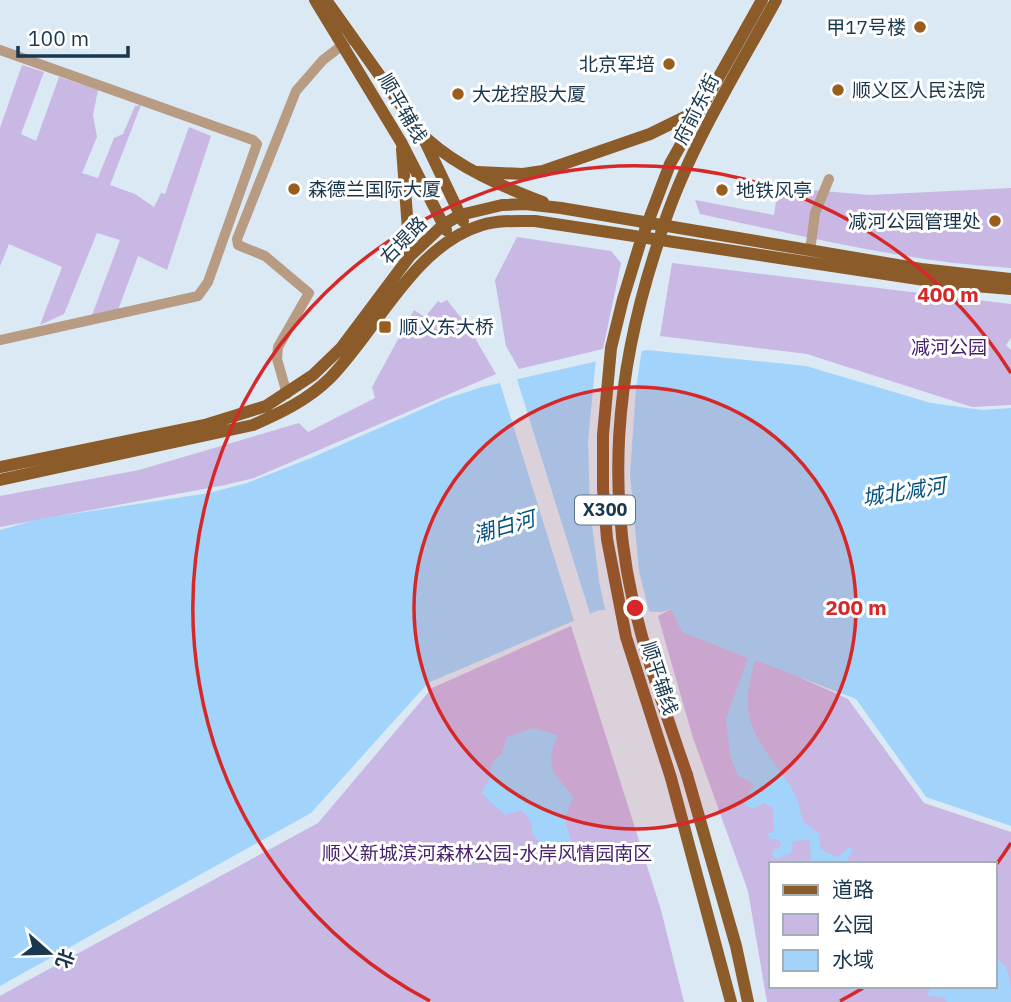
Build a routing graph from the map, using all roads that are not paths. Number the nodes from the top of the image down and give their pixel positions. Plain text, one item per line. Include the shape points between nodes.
1 (315, 0) edge
2 (326, 0) edge
3 (762, 0) edge
4 (776, 0) edge
5 (348, 41) junction
6 (0, 50) edge
7 (700, 110) junction
8 (422, 135) junction
9 (401, 142) junction
10 (477, 172) junction
11 (829, 179) dead end
12 (561, 208) junction
13 (460, 215) junction
14 (647, 223) junction
15 (443, 225) junction
16 (663, 226) junction
17 (468, 230) junction
18 (642, 237) junction
19 (452, 239) junction
20 (659, 240) junction
21 (810, 251) junction
22 (410, 256) junction
23 (1011, 279) edge
24 (1011, 289) edge
25 (0, 340) edge
26 (287, 394) junction
27 (0, 467) edge
28 (0, 480) edge
29 (731, 1002) edge
30 (748, 1002) edge

1 - 5 main road, 顺平辅线
2 - 5 main road, 顺平辅线
3 - 7 main road, 府前东街
4 - 16 main road, 府前东街 via 701,141
5 - 8 main road, 顺平辅线
5 - 9 main road, 顺平辅线
5 - 26 street via 323,60 296,91 237,239 238,245 265,256 309,293 278,347
6 - 25 street via 257,144 208,282 198,296
7 - 10 main road via 649,134 543,171
7 - 14 main road, 府前东街 via 670,164
8 - 10 main road
8 - 13 main road, 顺平辅线
9 - 15 main road, 顺平辅线
9 - 22 main road
10 - 12 main road
11 - 21 street via 815,214
12 - 13 main road, 右堤路 via 502,205
12 - 14 main road, 右堤路
13 - 15 main road, 右堤路
13 - 17 main road, 顺平辅线
14 - 16 main road, 右堤路
14 - 18 main road, 府前东街
15 - 19 main road, 顺平辅线
15 - 22 main road, 右堤路
16 - 20 main road, 府前东街
16 - 21 main road, 右堤路
17 - 18 main road, 右堤路 via 506,220 535,221
17 - 19 main road, 右堤路
18 - 20 main road, 右堤路
18 - 29 main road, 顺平辅线 / X300, bridge via 611,348 603,435 607,540 626,636 671,778
19 - 28 main road, 右堤路 via 435,249 328,380 279,413 253,425
20 - 24 main road, 右堤路
20 - 30 main road, 顺平辅线 / X300, bridge via 638,303 621,396 619,504 641,632 687,775
21 - 23 main road, 右堤路
22 - 26 main road, 右堤路 via 341,348
26 - 27 main road, 右堤路 via 266,406 218,421

